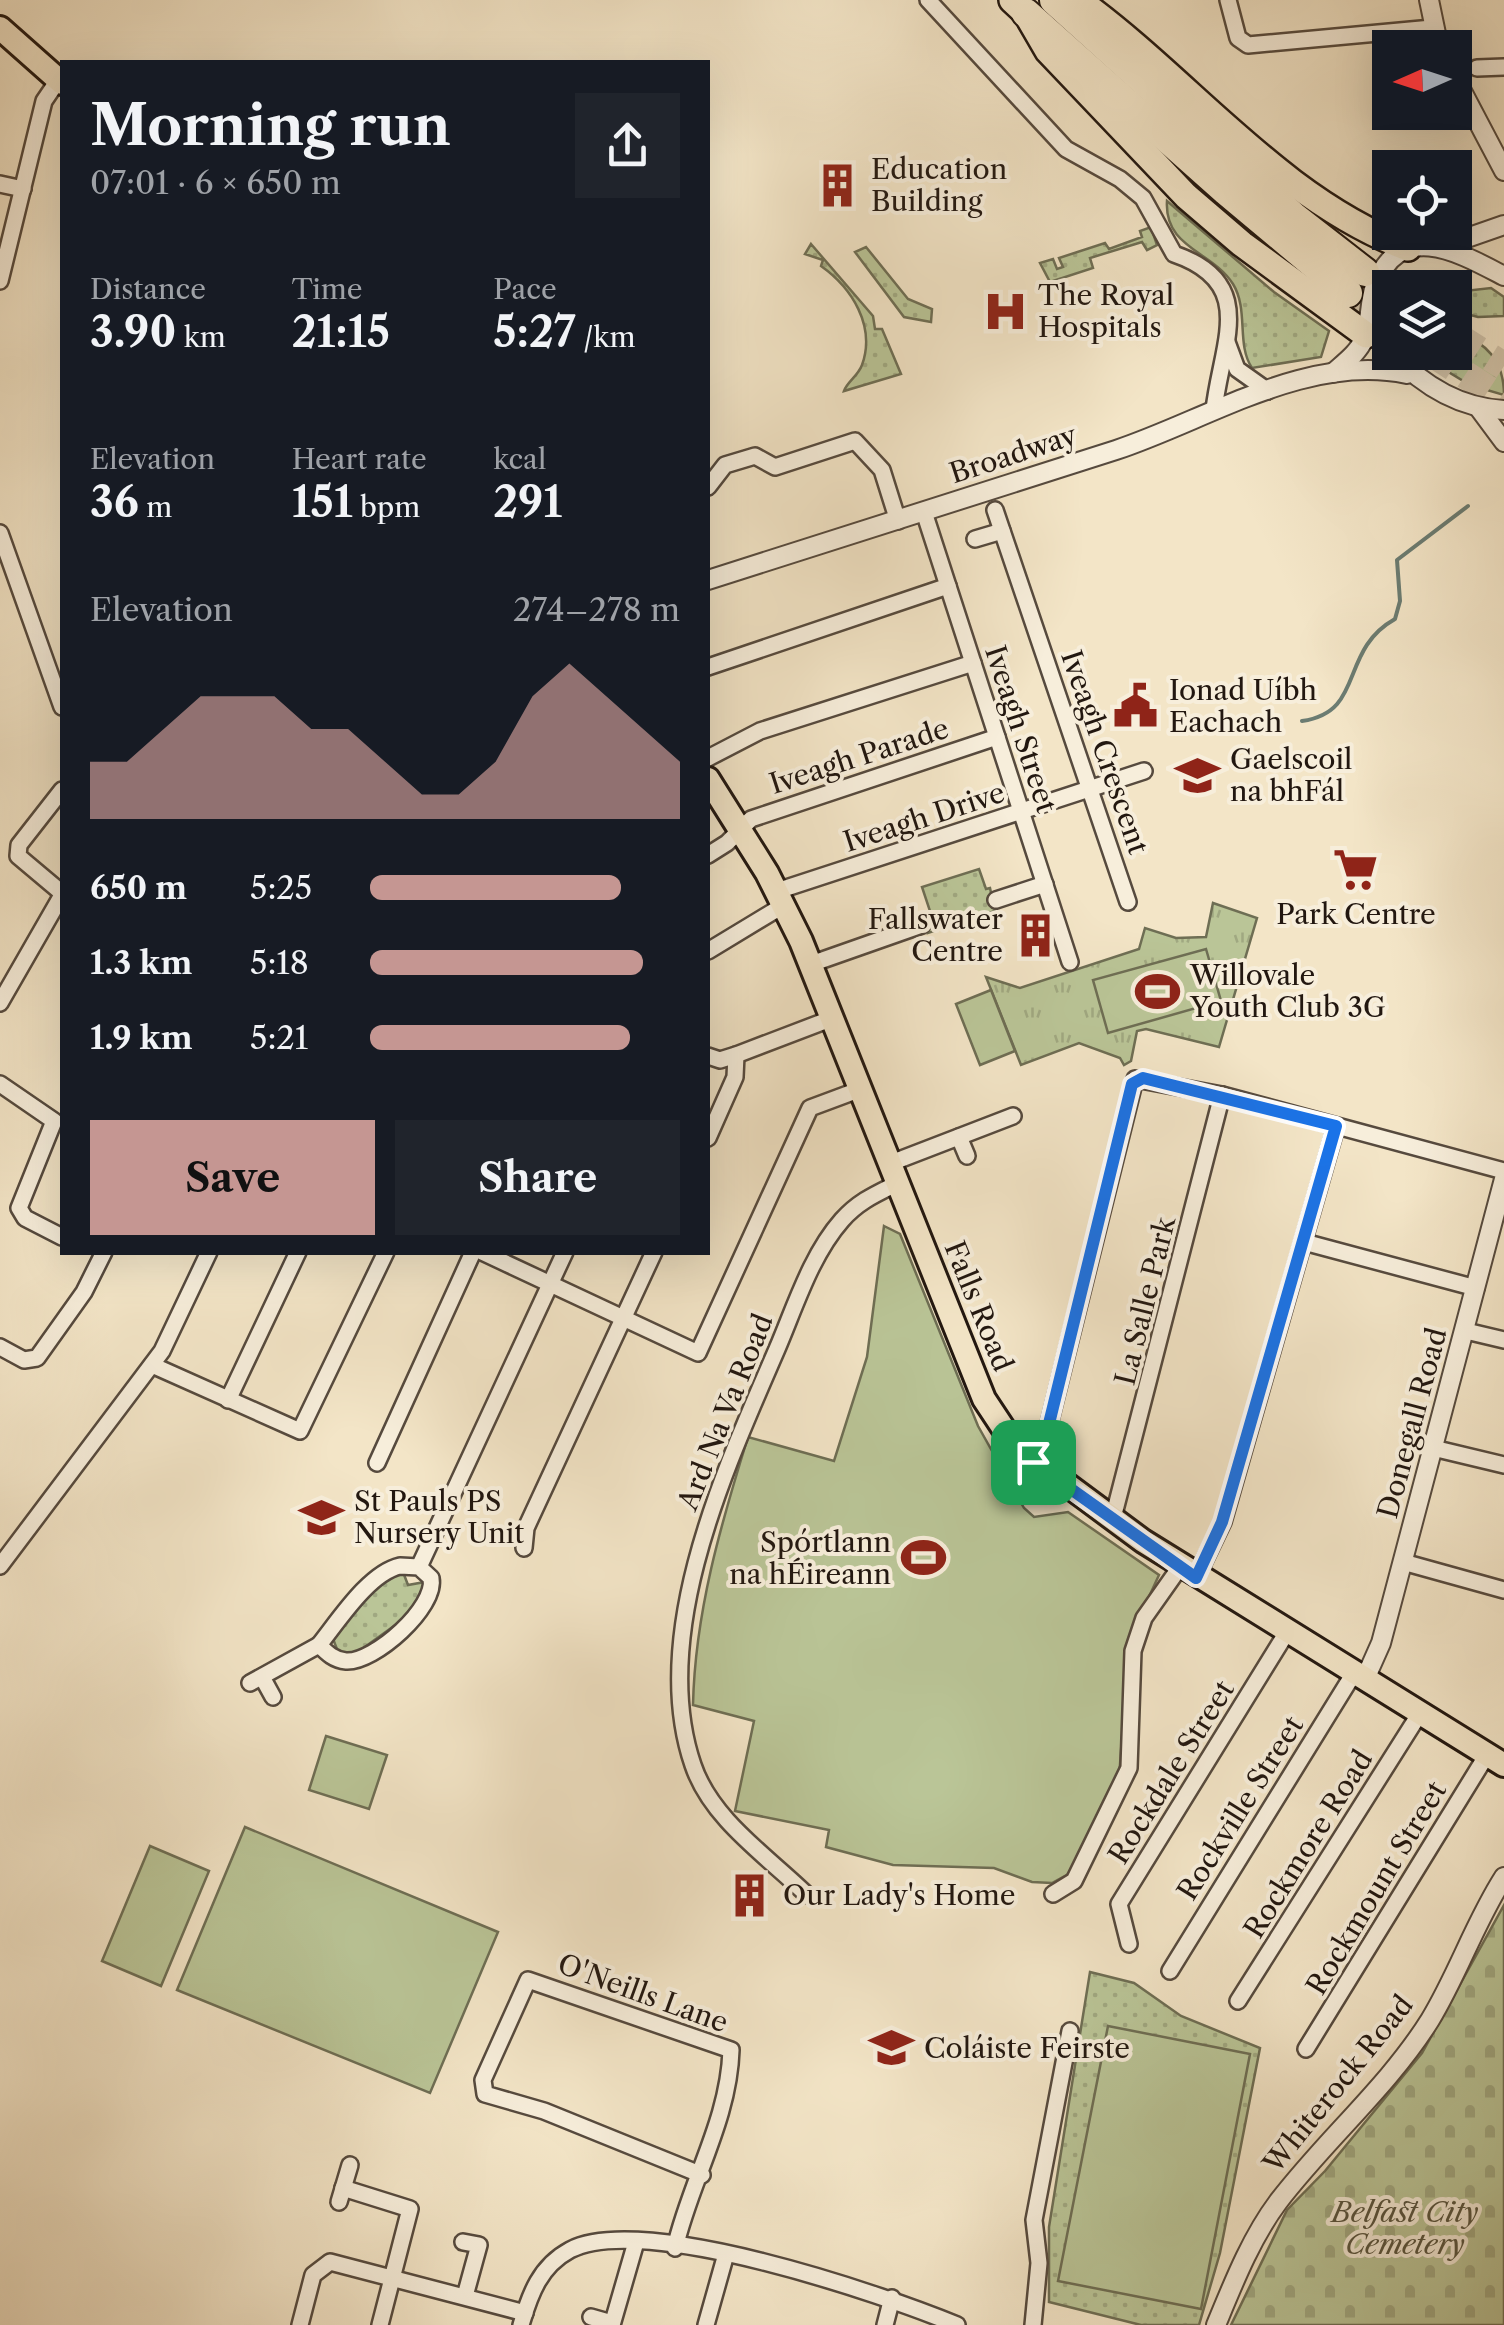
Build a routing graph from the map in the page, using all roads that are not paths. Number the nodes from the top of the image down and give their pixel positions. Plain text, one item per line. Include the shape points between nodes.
1 (928, 0) edge
2 (1054, 0) edge
3 (1078, 0) edge
4 (1228, 0) edge
5 (1430, 0) edge
6 (1019, 7) edge
7 (0, 28) edge
8 (1432, 28) joint
9 (1504, 67) edge
10 (1477, 68) dead end
11 (60, 80) edge
12 (60, 82) edge
13 (1472, 109) edge
14 (1502, 163) edge
15 (0, 184) edge
16 (22, 189) junction
17 (1504, 216) edge
18 (1504, 225) edge
19 (1372, 234) edge
20 (1484, 234) junction
21 (1472, 238) edge
22 (1408, 250) edge
23 (1447, 250) edge
24 (3, 259) edge
25 (1504, 276) edge
26 (0, 280) edge
27 (1366, 334) junction
28 (1372, 338) edge
29 (1227, 342) junction
30 (1405, 370) edge
31 (1332, 374) junction
32 (1408, 374) junction
33 (1268, 391) junction
34 (1478, 407) junction
35 (1214, 410) junction
36 (1504, 410) edge
37 (1504, 442) edge
38 (710, 485) edge
39 (994, 510) dead end
40 (924, 512) junction
41 (898, 521) junction
42 (1002, 531) junction
43 (0, 533) edge
44 (974, 540) dead end
45 (710, 579) edge
46 (948, 586) junction
47 (973, 663) junction
48 (710, 666) edge
49 (60, 701) edge
50 (997, 737) junction
51 (710, 757) edge
52 (1144, 771) dead end
53 (710, 782) edge
54 (1090, 788) junction
55 (60, 793) edge
56 (1021, 811) junction
57 (740, 830) junction
58 (710, 853) edge
59 (1045, 884) junction
60 (60, 892) edge
61 (60, 898) edge
62 (781, 898) junction
63 (996, 900) dead end
64 (1128, 902) dead end
65 (922, 926) dead end
66 (710, 950) edge
67 (1070, 962) dead end
68 (811, 964) junction
69 (0, 1003) edge
70 (833, 1018) junction
71 (736, 1055) junction
72 (710, 1057) edge
73 (0, 1084) edge
74 (861, 1089) junction
75 (1222, 1095) junction
76 (1013, 1116) dead end
77 (1336, 1126) junction
78 (710, 1133) edge
79 (959, 1137) junction
80 (967, 1156) dead end
81 (1504, 1171) edge
82 (894, 1173) junction
83 (1504, 1180) edge
84 (1500, 1215) edge
85 (60, 1237) edge
86 (1304, 1242) junction
87 (99, 1255) edge
88 (208, 1255) edge
89 (297, 1255) edge
90 (385, 1255) edge
91 (471, 1255) edge
92 (488, 1255) edge
93 (564, 1255) edge
94 (653, 1255) edge
95 (550, 1286) junction
96 (1476, 1288) junction
97 (622, 1320) junction
98 (1466, 1331) junction
99 (1504, 1340) edge
100 (0, 1347) edge
101 (152, 1366) junction
102 (228, 1400) junction
103 (1433, 1448) junction
104 (376, 1462) dead end
105 (1033, 1462) junction
106 (1504, 1465) edge
107 (1113, 1518) junction
108 (524, 1548) dead end
109 (1403, 1562) junction
110 (0, 1566) edge
111 (419, 1567) junction
112 (1188, 1572) junction
113 (1504, 1590) edge
114 (1286, 1632) junction
115 (319, 1645) junction
116 (1359, 1676) junction
117 (273, 1697) dead end
118 (1420, 1713) junction
119 (1497, 1758) edge
120 (1504, 1877) edge
121 (1053, 1894) dead end
122 (807, 1895) dead end
123 (1129, 1944) dead end
124 (1170, 1970) dead end
125 (1238, 2001) dead end
126 (1070, 2031) dead end
127 (1306, 2049) dead end
128 (350, 2165) dead end
129 (702, 2175) junction
130 (463, 2242) dead end
131 (636, 2242) junction
132 (675, 2248) junction
133 (726, 2254) junction
134 (394, 2277) junction
135 (465, 2296) junction
136 (892, 2298) junction
137 (591, 2317) dead end
138 (523, 2319) edge
139 (612, 2324) edge
140 (300, 2325) edge
141 (380, 2325) edge
142 (706, 2325) edge
143 (884, 2325) edge
144 (957, 2325) edge
145 (1033, 2325) edge
146 (1216, 2325) edge

1 - 29 street via 1066,150 1132,187 1154,212 1174,254 1219,282 1230,316
2 - 6 highway via 1357,282 1226,192
3 - 19 highway via 1312,198
4 - 8 street via 1238,38 1248,45
5 - 8 street
6 - 27 highway via 1048,51 1186,196
7 - 11 main road
9 - 10 street
12 - 16 street via 44,100
13 - 14 street
15 - 16 street
16 - 24 street
17 - 20 street
18 - 20 street
20 - 21 street
22 - 27 street via 1380,274
23 - 25 street
24 - 26 street
27 - 28 street
27 - 31 street
29 - 33 street via 1237,369
29 - 35 street
30 - 32 street
31 - 32 street, Broadway via 1374,368
31 - 33 street, Broadway
32 - 34 street
33 - 35 street, Broadway
34 - 36 street
34 - 37 street
35 - 40 street, Broadway via 1182,428
38 - 41 street via 726,466 755,456 775,468 856,441 882,470
39 - 42 street, Iveagh Crescent
40 - 41 street, Broadway
40 - 46 street, Iveagh Street
41 - 45 street, Broadway
42 - 44 street
42 - 54 street, Iveagh Crescent
43 - 49 street
46 - 47 street, Iveagh Street
46 - 48 street
47 - 50 street, Iveagh Street
47 - 51 street via 760,731
50 - 56 street, Iveagh Street
50 - 57 street, Iveagh Parade via 751,818
52 - 54 street, Iveagh Drive
53 - 57 main road, Falls Road
54 - 56 street, Iveagh Drive
54 - 64 street, Iveagh Crescent
55 - 60 street via 19,845 18,856
56 - 59 street, Iveagh Street
56 - 62 street, Iveagh Drive
57 - 58 street, Iveagh Parade
57 - 62 main road, Falls Road
59 - 63 street
59 - 67 street, Iveagh Street
61 - 69 street
62 - 66 street, Iveagh Drive
62 - 68 main road, Falls Road
65 - 68 street
68 - 70 main road, Falls Road
70 - 71 street
70 - 74 main road, Falls Road
71 - 72 street
71 - 78 street via 735,1077
73 - 85 street via 54,1121 18,1208
74 - 82 main road, Falls Road
74 - 97 street via 810,1108 698,1353
75 - 77 street
75 - 105 street via 1136,1079 1044,1444
75 - 107 street, La Salle Park
76 - 79 street, Ard Na Va Road
77 - 81 street
77 - 86 street
79 - 80 street
79 - 82 street, Ard Na Va Road
82 - 105 main road, Falls Road via 994,1418
82 - 122 street, Ard Na Va Road via 828,1238 739,1432 700,1538 688,1607 680,1687 692,1763 708,1801
83 - 84 street, Donegall Road
84 - 96 street, Donegall Road
86 - 96 street
86 - 112 street via 1222,1522
87 - 100 street via 84,1292 37,1358 24,1360
88 - 101 street
89 - 102 street
90 - 102 street via 304,1428 293,1430
91 - 104 street
92 - 95 street
93 - 95 street
94 - 97 street
95 - 97 street
95 - 111 street
96 - 98 street, Donegall Road
97 - 108 street via 526,1528
98 - 99 street
98 - 103 street, Donegall Road
101 - 102 street
101 - 110 street
103 - 106 street
103 - 109 street, Donegall Road
105 - 107 main road, Falls Road
107 - 112 main road, Falls Road
109 - 113 street
109 - 116 street, Donegall Road via 1381,1644
111 - 115 street via 385,1570
111 - 115 street via 431,1578 431,1595 405,1626 354,1661 336,1659
112 - 114 main road, Falls Road
112 - 121 street via 1144,1618 1133,1650 1128,1768 1074,1880
114 - 116 main road, Falls Road
114 - 123 street, Rockdale Street via 1119,1904
115 - 117 street via 256,1680
116 - 118 main road, Falls Road
116 - 124 street, Rockville Street
118 - 119 main road, Falls Road
118 - 125 street, Rockmore Road
119 - 127 street, Rockmount Street
120 - 146 street, Whiterock Road via 1431,2018 1278,2202
126 - 145 street via 1034,2220
128 - 134 street via 341,2195 410,2208
129 - 129 street, O'Neills Lane via 485,2094 483,2080 528,1980 728,2046 731,2057
129 - 132 street, O'Neills Lane via 682,2214
130 - 135 street via 478,2245
131 - 132 street
131 - 138 street via 582,2245 540,2274
131 - 139 street
132 - 133 street
133 - 136 street
133 - 142 street
134 - 135 street
134 - 140 street via 330,2262 320,2267
134 - 141 street
135 - 138 street
136 - 143 street
136 - 144 street
137 - 139 street

